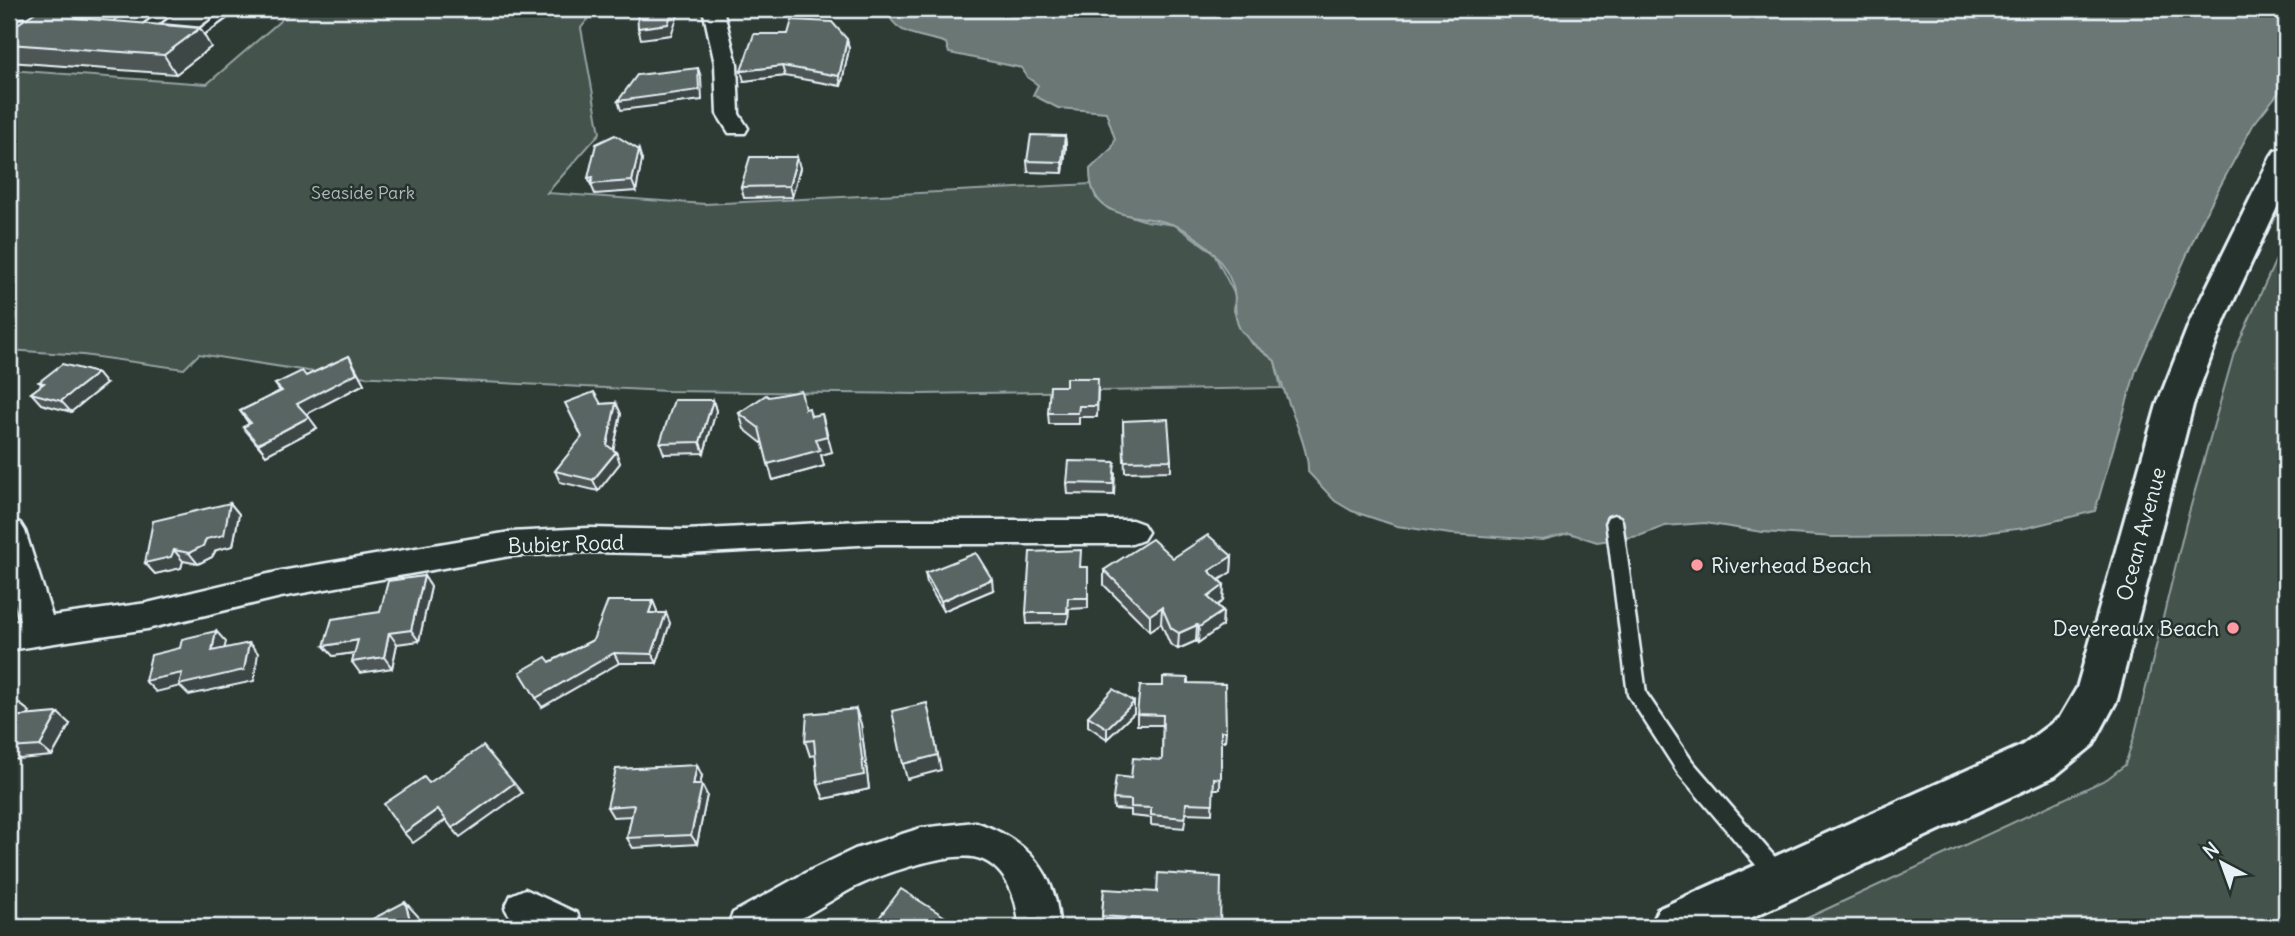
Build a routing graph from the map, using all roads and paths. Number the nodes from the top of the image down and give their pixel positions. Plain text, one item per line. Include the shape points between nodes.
1 (172, 9) edge
2 (233, 9) edge
3 (713, 9) edge
4 (27, 11) edge
5 (9, 15) edge
6 (30, 25) edge
7 (737, 128) dead end
8 (2286, 157) edge
9 (1614, 521) dead end
10 (9, 531) edge
11 (1132, 532) dead end
12 (40, 632) junction
13 (9, 636) edge
14 (1780, 879) junction
15 (526, 908) dead end
16 (563, 927) edge
17 (747, 927) edge
18 (1039, 927) edge
19 (1675, 927) edge

1 - 2 lane via 147,27 202,32
3 - 7 street via 727,66 725,100
4 - 5 lane
4 - 6 lane via 51,10
8 - 14 main road, Ocean Avenue via 2208,319 2175,405 2099,688 2085,723 2067,743 2038,761
9 - 14 lane via 1637,695 1685,767
10 - 12 street
11 - 12 street, Bubier Road via 879,532 686,542 510,544 281,584 147,616
12 - 13 street, Bubier Road
14 - 19 main road, Ocean Avenue
15 - 16 street
17 - 18 street via 880,857 920,845 974,840 1007,855 1030,879

